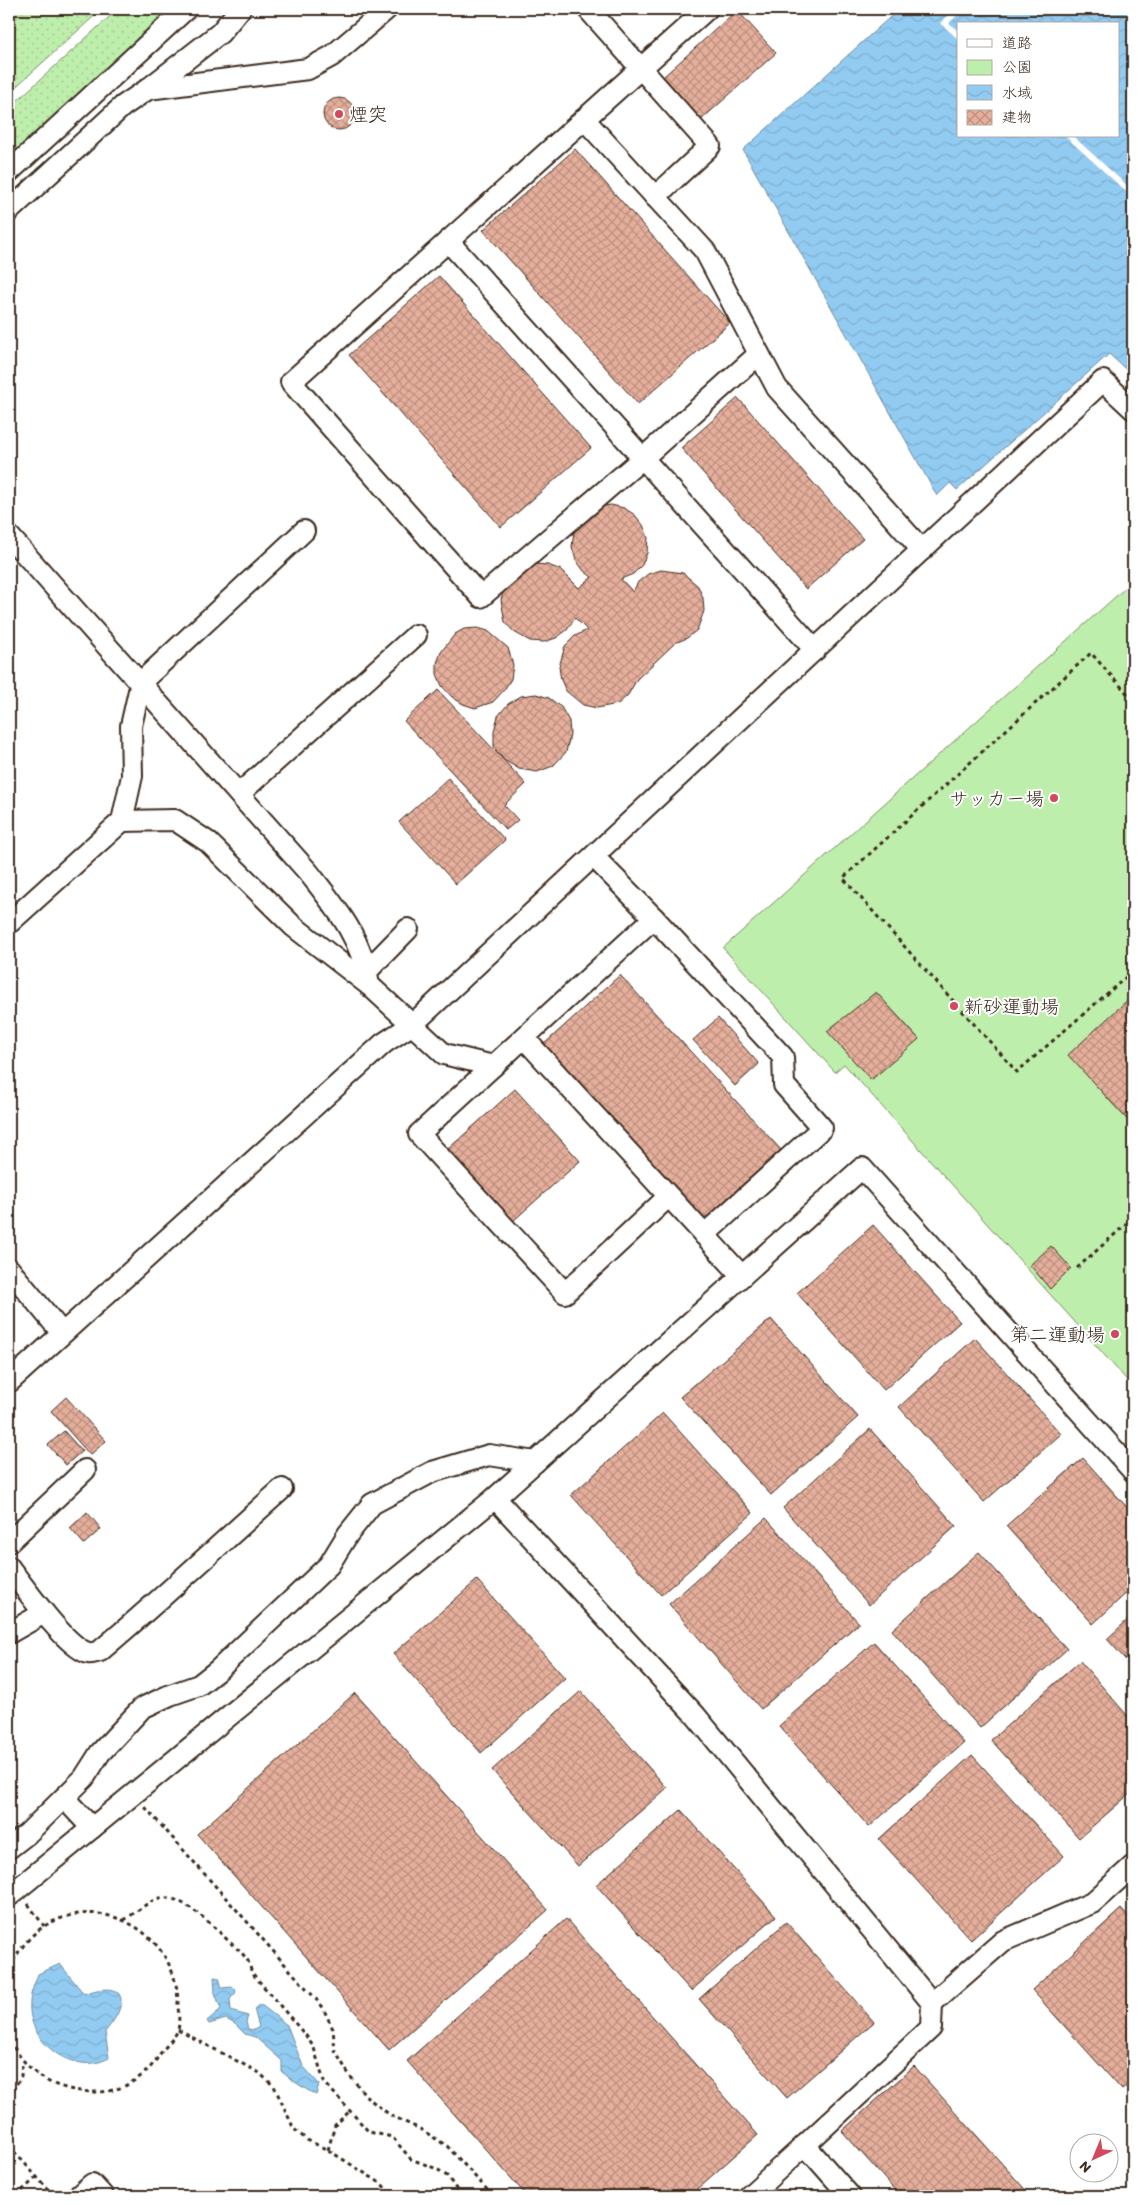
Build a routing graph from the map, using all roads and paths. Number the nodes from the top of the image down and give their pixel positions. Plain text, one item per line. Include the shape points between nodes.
1 (186, 9) edge
2 (240, 9) edge
3 (387, 9) edge
4 (588, 9) edge
5 (695, 13) edge
6 (641, 68) junction
7 (148, 89) junction
8 (584, 119) junction
9 (9, 172) edge
10 (655, 197) junction
11 (9, 211) edge
12 (448, 241) junction
13 (759, 354) junction
14 (1133, 409) edge
15 (643, 458) junction
16 (304, 531) dead end
17 (9, 536) edge
18 (922, 550) junction
19 (416, 635) dead end
20 (815, 650) junction
21 (141, 682) junction
22 (1133, 700) edge
23 (239, 794) junction
24 (122, 821) junction
25 (594, 857) junction
26 (654, 918) junction
27 (9, 923) edge
28 (408, 929) dead end
29 (1133, 971) edge
30 (368, 978) junction
31 (413, 1024) junction
32 (524, 1038) junction
33 (493, 1066) junction
34 (668, 1196) junction
35 (1133, 1218) edge
36 (704, 1235) junction
37 (1077, 1268) dead end
38 (9, 1270) edge
39 (742, 1276) junction
40 (62, 1333) junction
41 (9, 1382) edge
42 (535, 1462) junction
43 (85, 1470) dead end
44 (1133, 1471) edge
45 (282, 1489) dead end
46 (495, 1498) junction
47 (9, 1542) edge
48 (9, 1567) edge
49 (44, 1613) junction
50 (9, 1633) edge
51 (64, 1798) junction
52 (144, 1805) dead end
53 (92, 1828) junction
54 (9, 1848) edge
55 (1133, 1866) edge
56 (18, 1899) edge
57 (124, 1920) junction
58 (44, 1926) junction
59 (9, 1968) edge
60 (932, 2003) junction
61 (178, 2030) junction
62 (9, 2040) edge
63 (22, 2062) junction
64 (9, 2098) edge
65 (350, 2111) junction
66 (805, 2145) junction
67 (9, 2146) edge
68 (13, 2150) junction
69 (328, 2150) junction
70 (9, 2154) edge
71 (37, 2177) junction
72 (16, 2196) edge
73 (54, 2196) edge
74 (78, 2196) edge
75 (103, 2196) edge
76 (391, 2196) edge
77 (462, 2196) edge
78 (493, 2196) edge
79 (749, 2196) edge
80 (850, 2196) edge

1 - 9 lane
2 - 7 lane via 220,33
3 - 7 lane via 332,56 308,68
4 - 6 lane
5 - 6 lane
6 - 8 lane
6 - 10 lane via 710,146
7 - 11 lane via 123,106
8 - 10 lane
8 - 12 lane
10 - 13 lane via 705,251
12 - 15 lane
12 - 15 lane via 290,382 481,596
13 - 15 lane
13 - 18 lane via 777,388
14 - 18 lane via 1102,381
15 - 20 lane
16 - 21 lane
17 - 21 lane
18 - 20 lane
19 - 23 lane
20 - 25 lane
21 - 23 lane
21 - 24 lane via 131,726 132,776
22 - 29 path via 1091,653 843,878 1017,1072
23 - 30 lane via 346,920
24 - 27 lane
24 - 30 lane via 175,820 208,842 293,926
25 - 26 lane
25 - 31 lane
26 - 32 lane
26 - 36 lane via 783,1057 784,1085 822,1128
28 - 30 lane
30 - 31 lane
31 - 33 lane via 444,1054
31 - 40 lane via 384,1044
32 - 33 lane
32 - 34 lane
33 - 34 lane via 419,1134 565,1293
34 - 36 lane
35 - 37 path
36 - 39 lane
38 - 40 lane
39 - 42 lane
39 - 44 lane via 862,1168
40 - 41 lane
42 - 46 lane
42 - 51 lane via 488,1455 432,1472 372,1504 329,1565 199,1685 142,1708
43 - 47 lane
45 - 49 lane via 100,1651 89,1653 76,1646
46 - 53 lane
46 - 60 lane via 696,1716
48 - 49 lane
49 - 50 lane
51 - 53 lane
51 - 54 lane
52 - 78 path via 322,2006 333,2029 335,2051 368,2098 447,2146
53 - 56 lane
55 - 60 lane via 1092,1903 1003,1941
56 - 58 path
57 - 58 path via 95,1914 66,1916
57 - 61 path via 149,1936 168,1959 178,1986
57 - 65 path via 157,1898 179,1901 195,1910 242,1953 252,1973 307,2037 314,2048 324,2082
58 - 59 path via 19,1949
60 - 66 lane via 931,2028
61 - 63 path via 149,2071 129,2084 101,2092 72,2091 45,2080
61 - 69 path via 258,2072 274,2086 294,2129 307,2140
62 - 63 path
63 - 64 path via 21,2076
65 - 69 path via 335,2125
65 - 77 path via 369,2132 392,2137 411,2159 447,2176
66 - 79 lane
66 - 80 lane
67 - 68 path
68 - 70 path
68 - 71 path
69 - 76 path via 382,2184
71 - 72 path
71 - 73 path
74 - 75 lane via 92,2184

